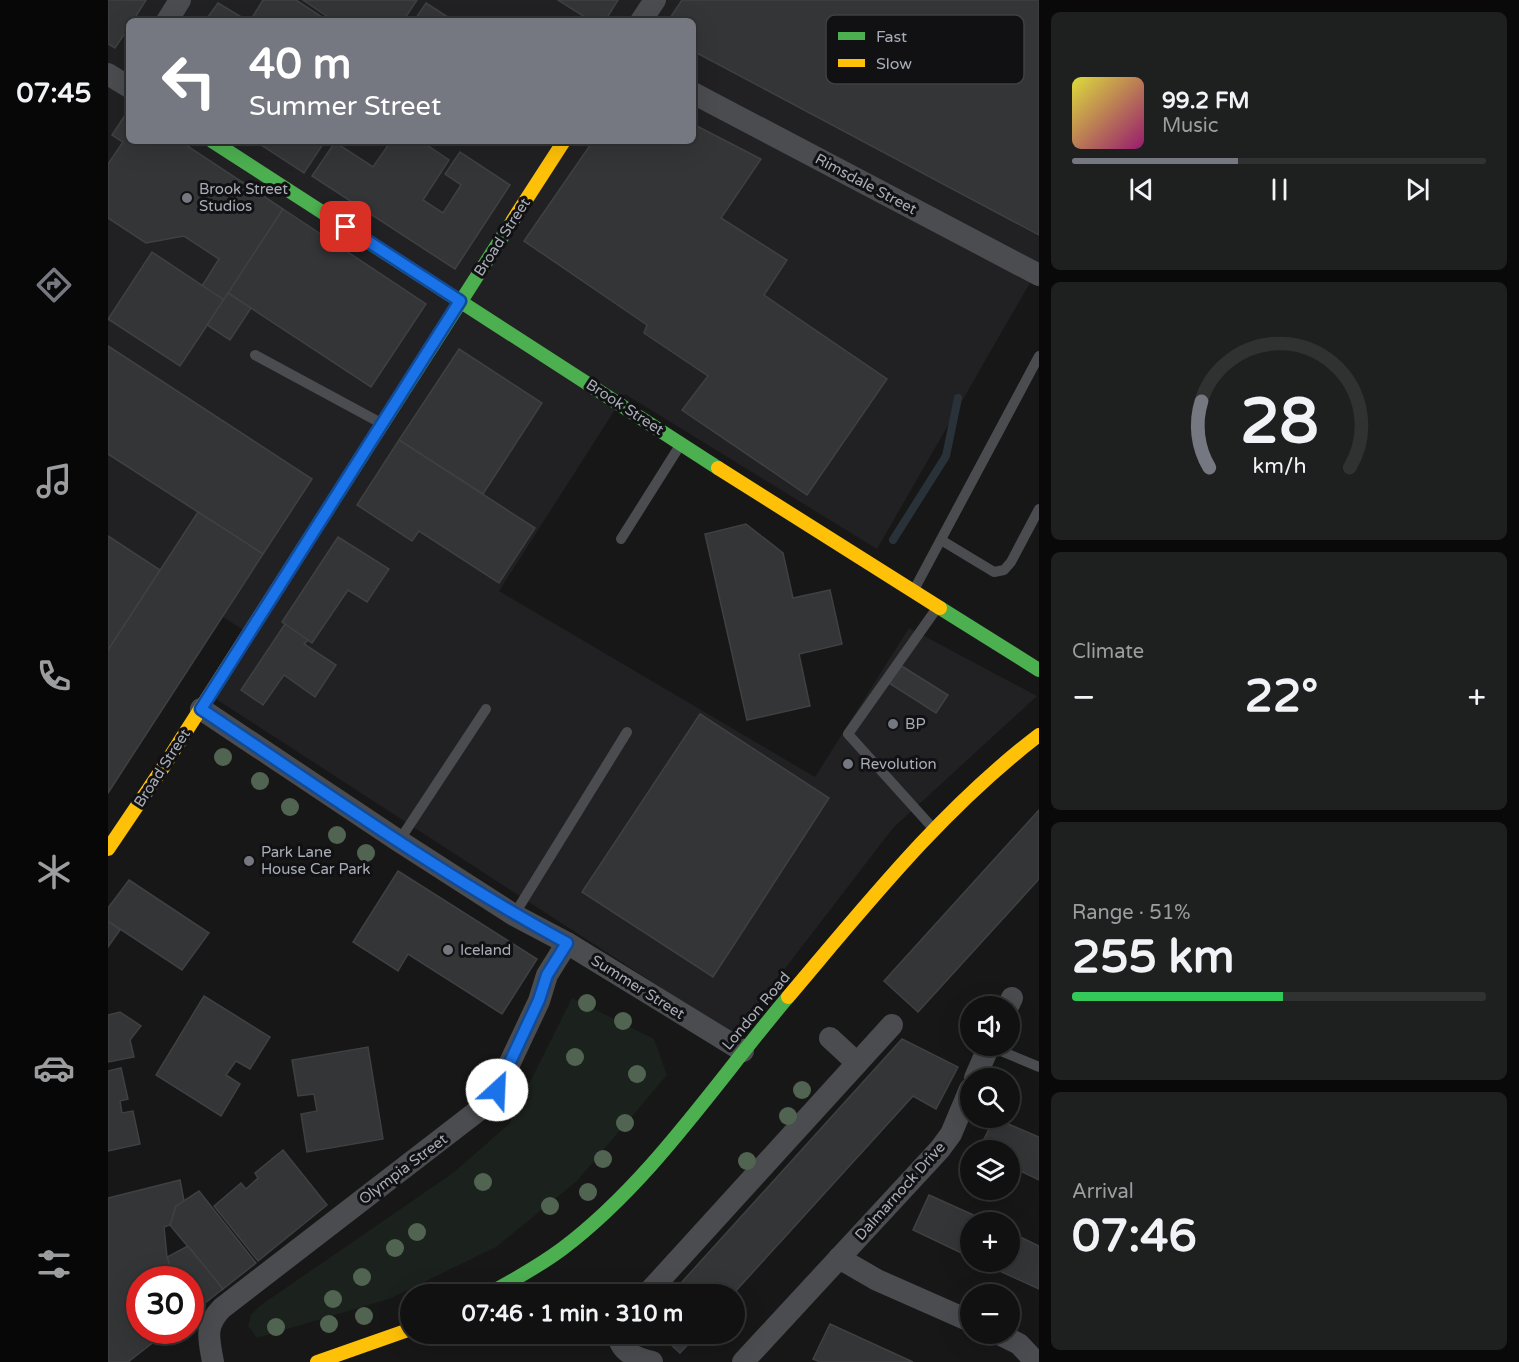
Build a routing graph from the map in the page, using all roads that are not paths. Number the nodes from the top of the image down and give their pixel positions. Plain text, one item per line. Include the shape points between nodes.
1 (180, 0) edge
2 (655, 0) edge
3 (169, 18) edge
4 (643, 18) edge
5 (696, 95) edge
6 (217, 144) edge
7 (562, 144) edge
8 (1039, 274) edge
9 (460, 301) junction
10 (255, 356) dead end
11 (1039, 356) edge
12 (382, 424) junction
13 (681, 444) junction
14 (1039, 509) edge
15 (621, 539) dead end
16 (941, 540) junction
17 (914, 591) junction
18 (938, 606) junction
19 (1039, 670) edge
20 (201, 709) junction
21 (486, 709) dead end
22 (627, 732) dead end
23 (1039, 735) edge
24 (933, 828) junction
25 (399, 841) junction
26 (108, 849) edge
27 (514, 915) junction
28 (567, 943) junction
29 (892, 1025) dead end
30 (830, 1038) dead end
31 (743, 1051) junction
32 (1013, 1056) edge
33 (856, 1063) junction
34 (1039, 1067) edge
35 (960, 1113) edge
36 (839, 1258) junction
37 (506, 1284) edge
38 (655, 1284) edge
39 (960, 1317) edge
40 (400, 1333) edge
41 (622, 1344) edge
42 (1019, 1344) edge
43 (213, 1362) edge
44 (317, 1362) edge
45 (652, 1362) edge
46 (743, 1362) edge
47 (1036, 1362) edge

1 - 3 street
2 - 4 street
5 - 8 street, Rimsdale Street
6 - 9 street, Brook Street
7 - 9 street, Broad Street
9 - 12 street, Broad Street
9 - 13 street, Brook Street
10 - 12 lane
11 - 16 lane
12 - 20 street, Broad Street
13 - 15 lane
13 - 17 street, Brook Street
14 - 16 lane via 1005,570 994,572
16 - 17 lane
17 - 18 street, Brook Street
18 - 19 street, Brook Street
18 - 24 lane via 848,734
20 - 25 street, Summer Street
20 - 26 street, Broad Street
21 - 25 lane
22 - 27 lane
23 - 24 street, London Road via 981,780
24 - 31 street, London Road
25 - 27 street, Summer Street
27 - 28 street, Summer Street
28 - 31 street, Summer Street
28 - 43 street, Olympia Street via 547,975 539,1000 488,1103 213,1316 209,1326
29 - 33 street
30 - 33 street
31 - 37 street, London Road via 656,1161 618,1201 581,1236
32 - 34 lane
33 - 38 street
35 - 36 street, Dalmarnock Drive via 951,1134
36 - 39 street via 877,1280
36 - 46 street, Dalmarnock Drive
40 - 44 street
41 - 45 street via 629,1354
42 - 47 street

